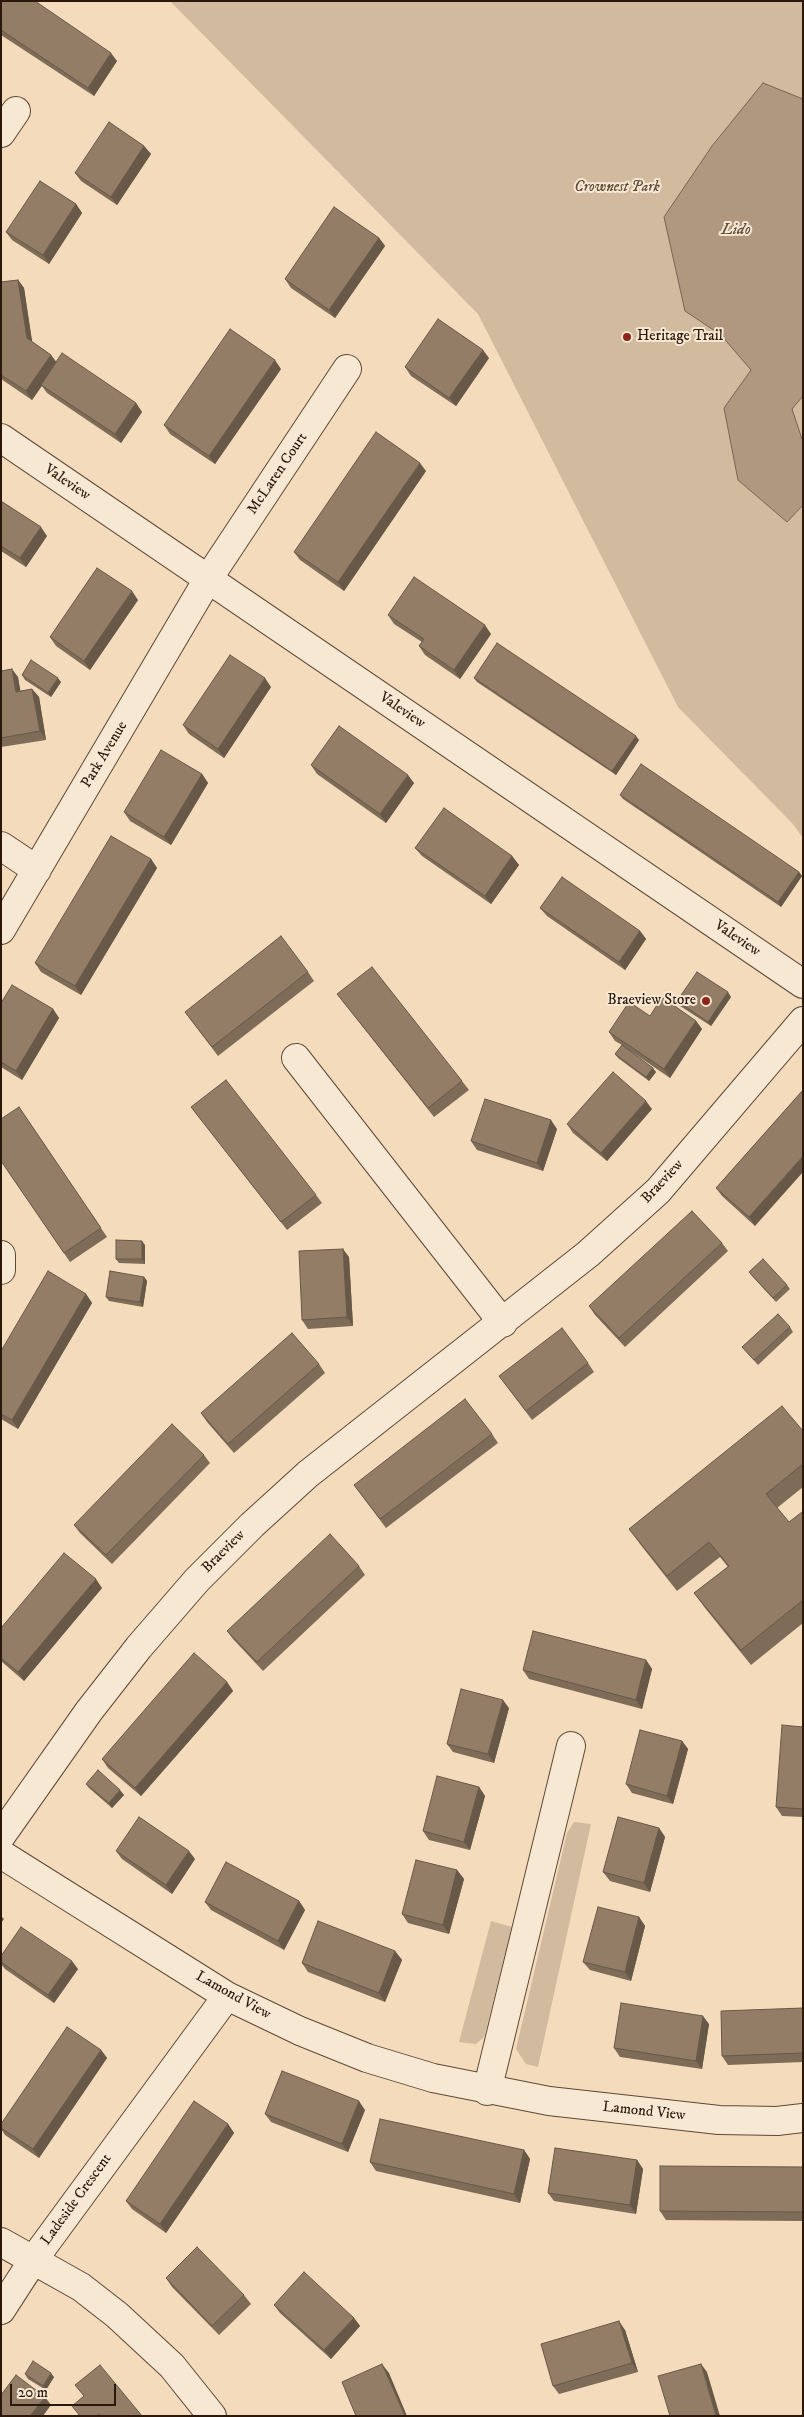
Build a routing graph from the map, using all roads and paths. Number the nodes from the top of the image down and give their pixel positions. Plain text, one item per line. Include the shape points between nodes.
1 (347, 369) dead end
2 (1, 438) edge
3 (208, 579) junction
4 (1, 846) edge
5 (37, 870) junction
6 (1, 930) edge
7 (803, 984) edge
8 (803, 1021) edge
9 (296, 1058) dead end
10 (1, 1256) edge
11 (1, 1270) edge
12 (504, 1323) junction
13 (571, 1746) dead end
14 (1, 1836) edge
15 (1, 1854) edge
16 (227, 1996) junction
17 (487, 2091) junction
18 (803, 2118) edge
19 (1, 2242) edge
20 (34, 2259) junction
21 (1, 2310) edge
22 (212, 2416) edge

1 - 3 street, McLaren Court
2 - 3 street, Valeview
3 - 5 street, Park Avenue
3 - 7 street, Valeview
4 - 5 street
5 - 6 street, Park Avenue
8 - 12 street, Braeview via 658,1191
9 - 12 street
10 - 11 street
12 - 14 street, Braeview via 308,1474 197,1580 95,1704
13 - 17 street
15 - 16 street, Lamond View
16 - 17 street, Lamond View via 366,2058
16 - 20 street, Ladeside Crescent
17 - 18 street, Lamond View via 549,2102 719,2120
19 - 20 street
20 - 21 street
20 - 22 street, Ladeside Crescent via 81,2287 117,2315 172,2366

